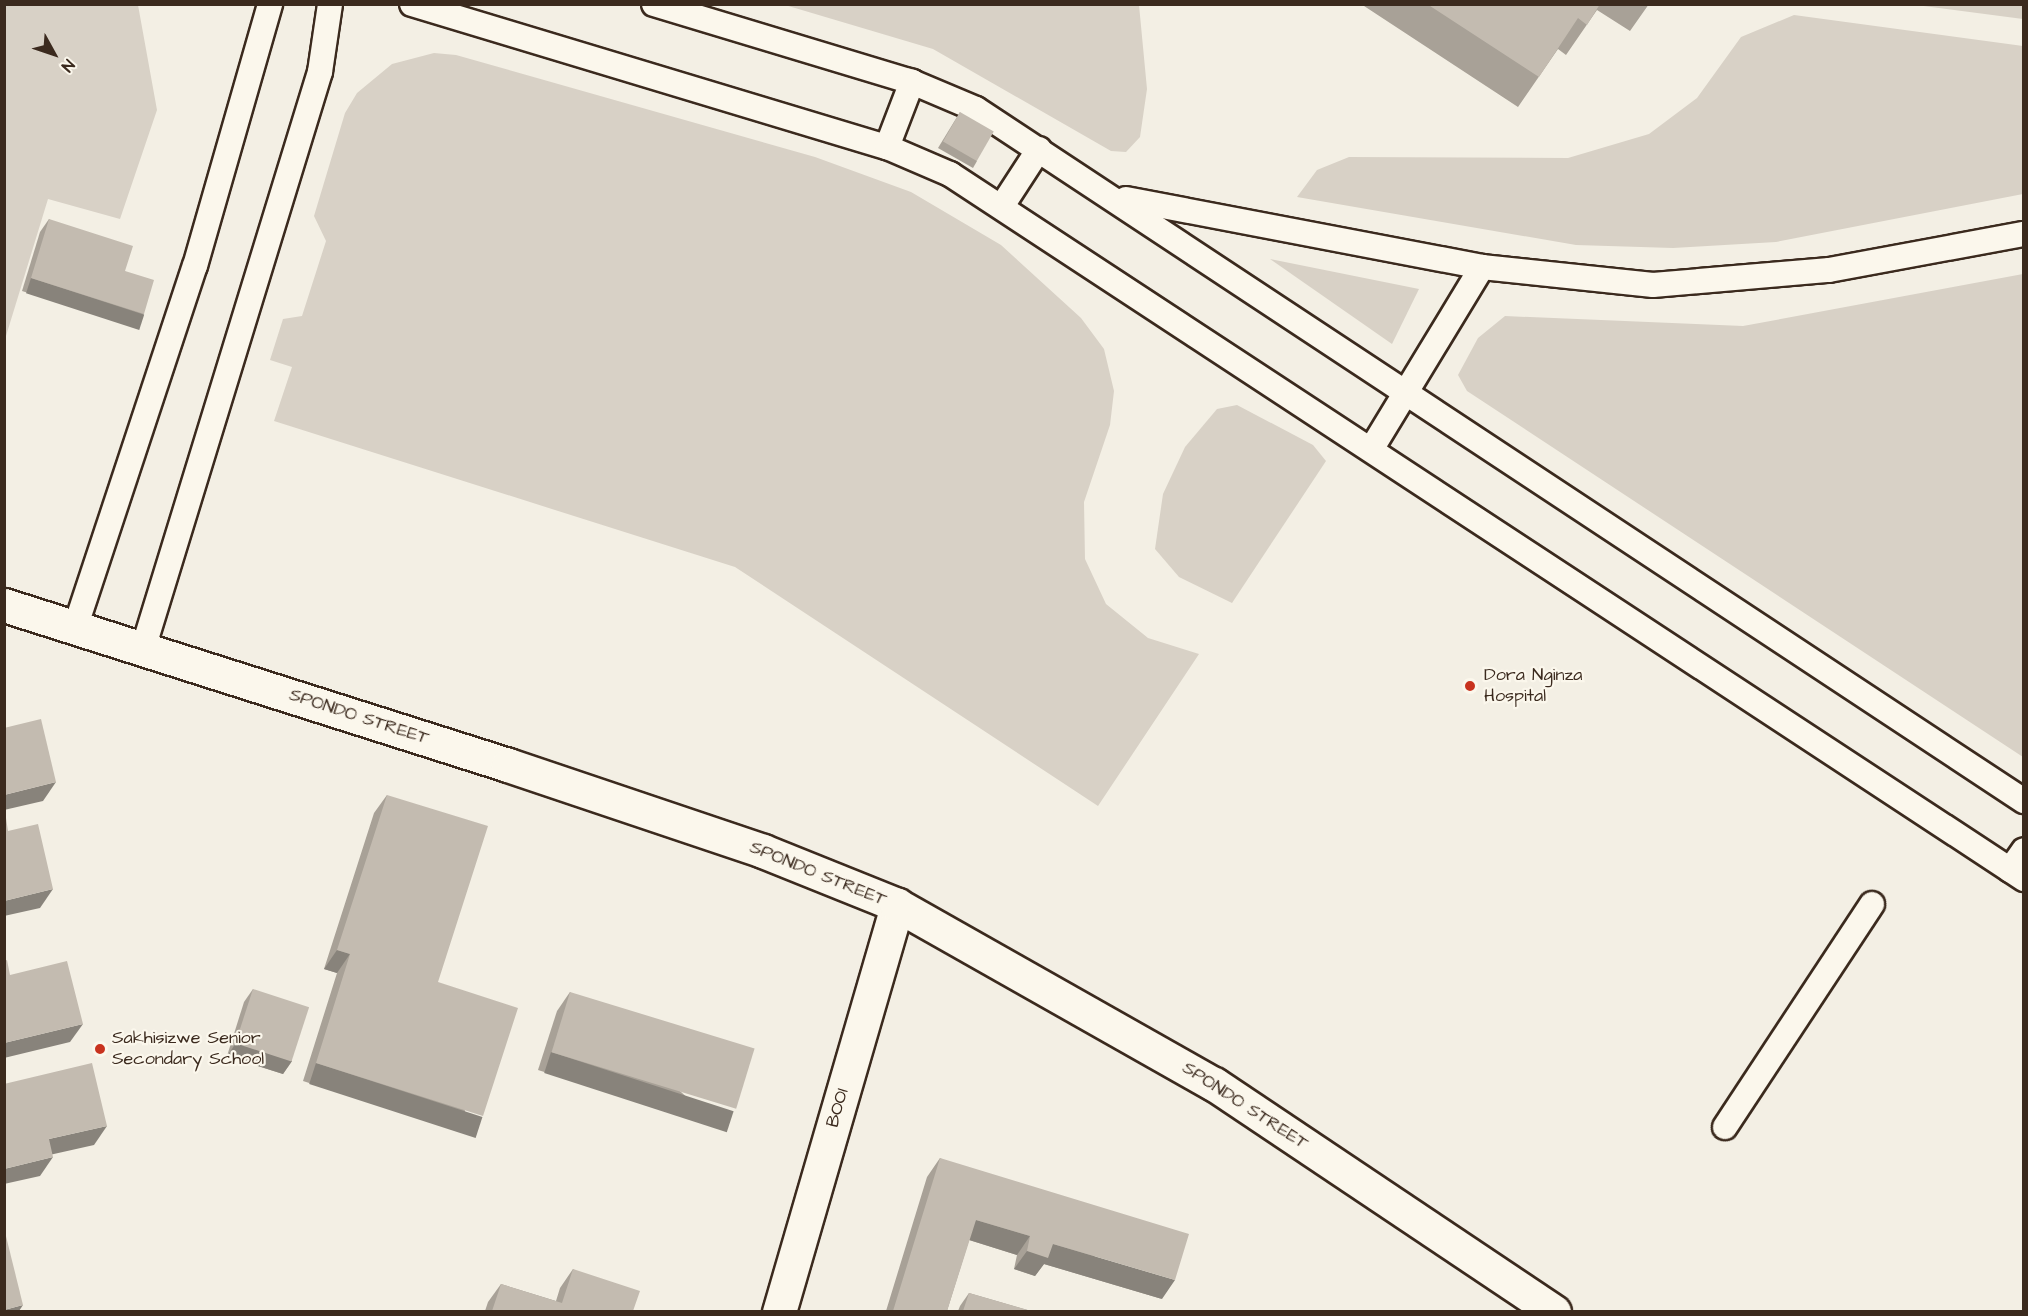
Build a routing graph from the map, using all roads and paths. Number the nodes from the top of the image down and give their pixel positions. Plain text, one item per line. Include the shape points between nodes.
1 (270, 4) edge
2 (330, 4) edge
3 (412, 4) edge
4 (654, 4) edge
5 (912, 82) junction
6 (887, 147) junction
7 (1039, 149) junction
8 (1115, 197) junction
9 (1002, 206) junction
10 (2024, 234) edge
11 (1482, 267) junction
12 (1408, 396) junction
13 (1371, 448) junction
14 (4, 605) edge
15 (75, 628) junction
16 (143, 649) junction
17 (2024, 801) edge
18 (2024, 850) edge
19 (2017, 874) edge
20 (1872, 904) dead end
21 (897, 905) junction
22 (1725, 1127) dead end
23 (779, 1311) edge
24 (1554, 1311) edge

1 - 15 lane via 195,266
2 - 16 lane via 320,72
3 - 6 lane
4 - 5 lane
5 - 6 lane
5 - 7 lane via 976,109
6 - 9 lane via 950,174
7 - 8 lane
7 - 9 lane
8 - 11 lane
8 - 12 lane
9 - 13 lane
10 - 11 lane via 1828,270 1653,285
11 - 12 lane
12 - 13 lane
12 - 17 lane
13 - 19 lane
14 - 15 main road, SPONDO STREET
15 - 16 main road, SPONDO STREET
16 - 21 main road, SPONDO STREET via 763,851
18 - 19 lane
20 - 22 lane
21 - 23 main road, BOOI
21 - 24 main road, SPONDO STREET via 1215,1084

